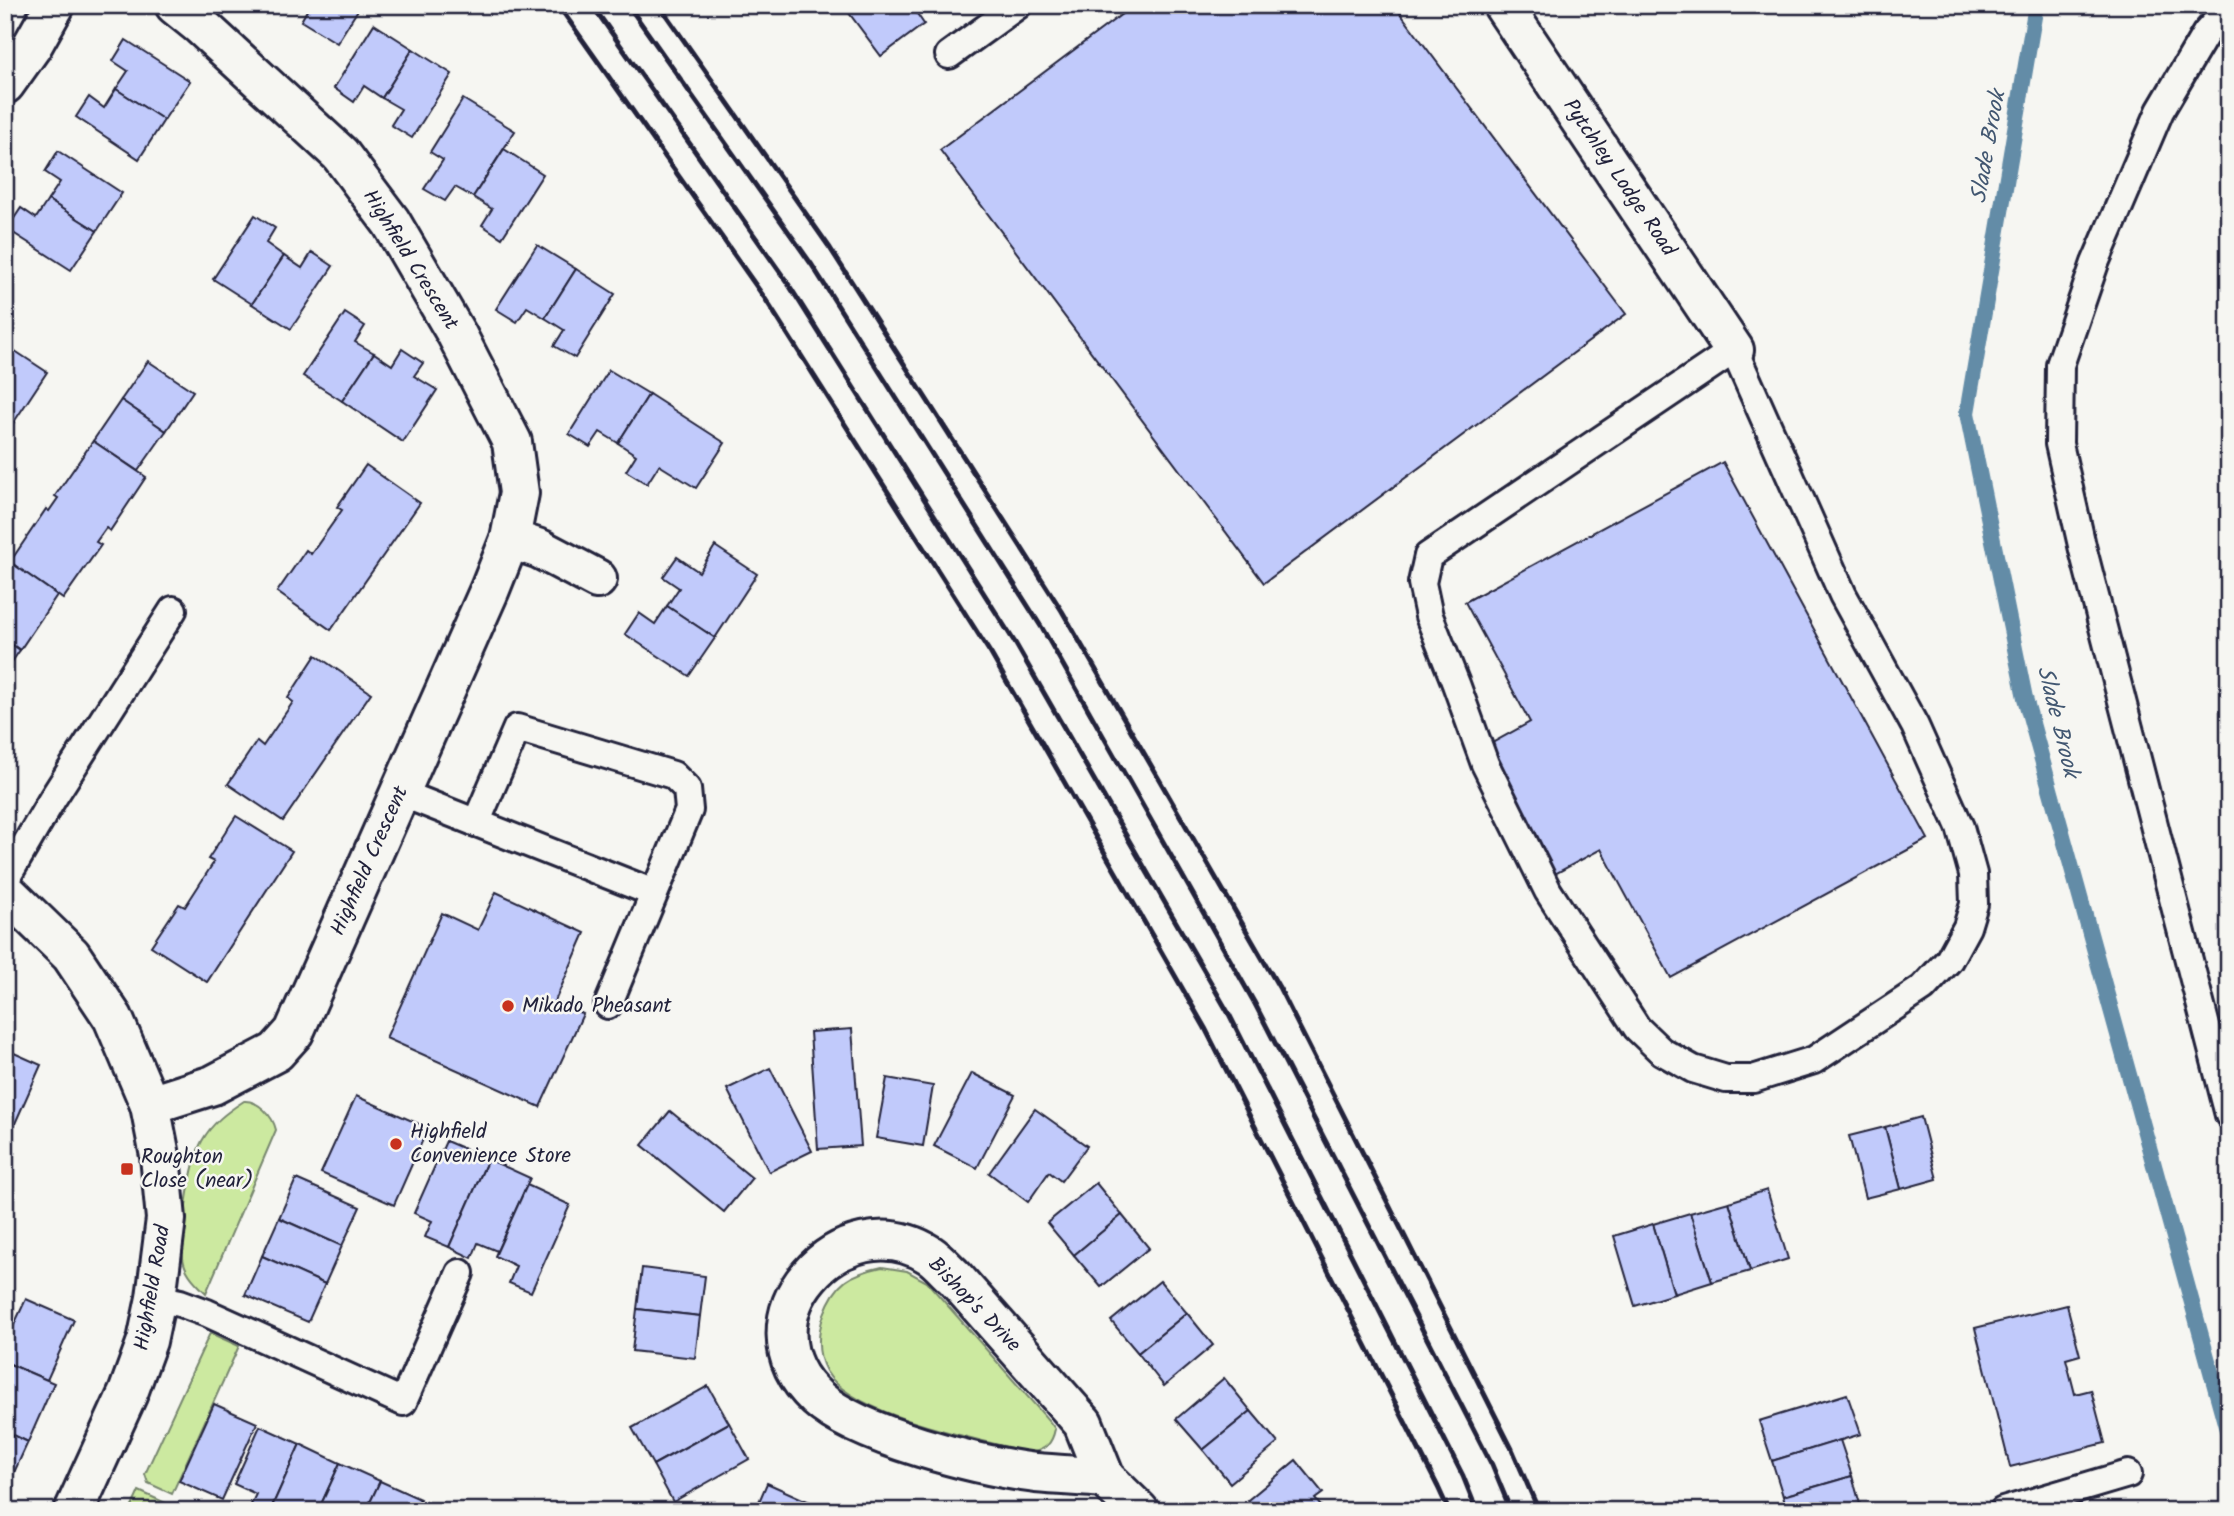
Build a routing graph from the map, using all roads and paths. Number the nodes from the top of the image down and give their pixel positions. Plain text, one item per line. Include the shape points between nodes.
1 (55, 5) edge
2 (175, 5) edge
3 (1018, 5) edge
4 (1503, 5) edge
5 (2229, 8) edge
6 (949, 55) dead end
7 (5, 84) edge
8 (1734, 350) junction
9 (510, 539) junction
10 (597, 579) dead end
11 (173, 610) dead end
12 (401, 793) junction
13 (476, 822) junction
14 (5, 880) edge
15 (5, 891) edge
16 (654, 893) junction
17 (608, 1005) dead end
18 (150, 1105) junction
19 (2229, 1115) edge
20 (460, 1273) dead end
21 (156, 1298) junction
22 (2128, 1475) dead end
23 (1105, 1478) junction
24 (74, 1511) edge
25 (1139, 1511) edge
26 (2004, 1511) edge

1 - 7 street
2 - 9 street, Highfield Crescent via 340,155 391,222 512,442 519,494
3 - 6 lane
4 - 8 street, Pytchley Lodge Road
5 - 19 lane via 2206,33 2160,111 2095,263 2060,365 2059,444
8 - 8 lane via 1843,594 1915,726 1954,814 1973,874 1974,904 1949,960 1923,988 1814,1060 1753,1079 1726,1079 1693,1069 1661,1051 1637,1028 1609,988 1548,891 1485,764 1429,616 1422,583 1428,556
9 - 10 street
9 - 12 street, Highfield Crescent
11 - 14 lane
12 - 13 lane
12 - 18 street, Highfield Crescent via 294,1032 276,1052 213,1085
13 - 16 lane
13 - 16 lane via 517,727 673,775 687,789 689,810
15 - 18 street, Highfield Road via 71,955 113,1018
16 - 17 lane
18 - 21 street, Highfield Road via 166,1219
20 - 21 lane via 403,1402 207,1313
21 - 24 street, Highfield Road via 148,1341 128,1393
22 - 26 lane
23 - 23 street, Bishop's Drive via 974,1461 846,1418 816,1397 795,1370 785,1336 789,1310 799,1290 818,1264 870,1240 902,1243 930,1255 1083,1423
23 - 25 street, Bishop's Drive

